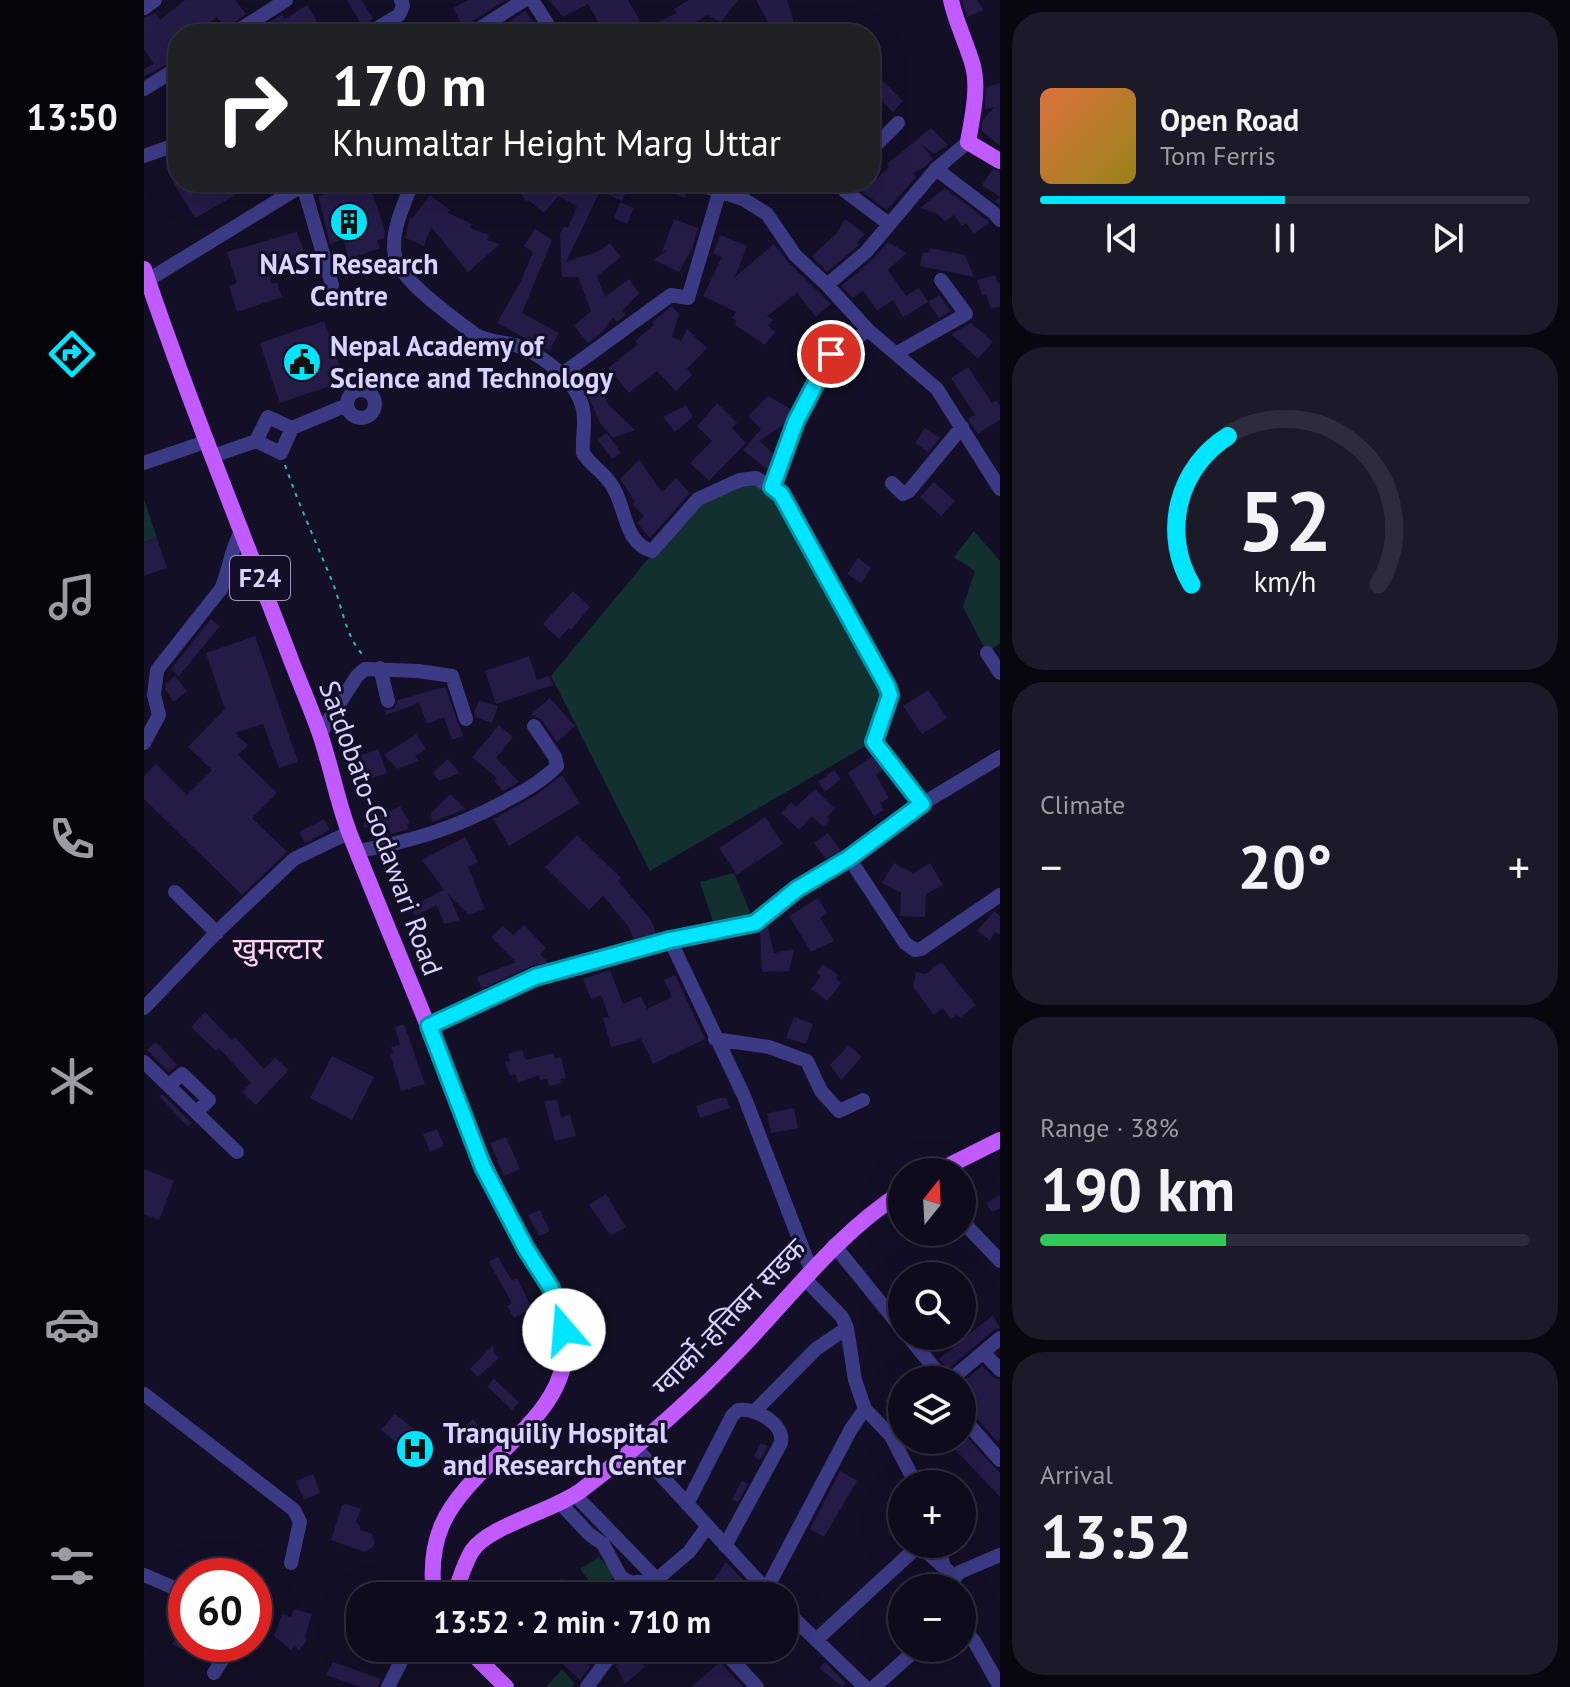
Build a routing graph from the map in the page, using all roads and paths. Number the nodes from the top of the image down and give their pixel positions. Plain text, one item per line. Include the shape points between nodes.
1 (155, 0) edge
2 (286, 0) edge
3 (401, 0) edge
4 (524, 0) edge
5 (532, 0) edge
6 (951, 0) edge
7 (144, 8) edge
8 (249, 24) edge
9 (384, 24) edge
10 (487, 24) edge
11 (548, 24) edge
12 (168, 74) edge
13 (144, 89) edge
14 (898, 123) dead end
15 (880, 141) edge
16 (968, 142) junction
17 (168, 148) edge
18 (144, 156) edge
19 (1000, 161) edge
20 (936, 169) junction
21 (290, 192) edge
22 (308, 192) edge
23 (410, 192) edge
24 (846, 192) edge
25 (719, 193) joint
26 (1000, 220) edge
27 (889, 224) junction
28 (146, 274) edge
29 (941, 280) dead end
30 (332, 285) dead end
31 (827, 285) junction
32 (868, 330) junction
33 (897, 353) junction
34 (561, 375) junction
35 (347, 405) dead end
36 (962, 427) junction
37 (292, 428) junction
38 (256, 441) junction
39 (211, 448) junction
40 (281, 453) junction
41 (144, 463) edge
42 (892, 483) dead end
43 (772, 487) junction
44 (1000, 489) edge
45 (242, 530) junction
46 (987, 653) dead end
47 (378, 668) junction
48 (1000, 673) edge
49 (388, 701) dead end
50 (466, 719) dead end
51 (534, 726) dead end
52 (320, 734) junction
53 (144, 743) edge
54 (1000, 757) edge
55 (922, 804) junction
56 (350, 832) junction
57 (359, 851) junction
58 (849, 858) junction
59 (175, 892) dead end
60 (1000, 895) edge
61 (217, 933) junction
62 (670, 940) junction
63 (144, 1008) edge
64 (429, 1026) junction
65 (715, 1039) junction
66 (144, 1062) edge
67 (863, 1100) dead end
68 (1000, 1140) edge
69 (237, 1152) dead end
70 (964, 1158) edge
71 (888, 1201) edge
72 (976, 1234) edge
73 (834, 1245) junction
74 (999, 1256) edge
75 (807, 1274) junction
76 (888, 1312) edge
77 (847, 1328) junction
78 (1000, 1338) edge
79 (920, 1350) edge
80 (983, 1352) junction
81 (935, 1366) edge
82 (965, 1366) edge
83 (1000, 1370) edge
84 (144, 1394) edge
85 (865, 1409) junction
86 (755, 1411) junction
87 (976, 1431) edge
88 (636, 1448) junction
89 (998, 1453) edge
90 (909, 1470) edge
91 (568, 1500) junction
92 (687, 1504) junction
93 (707, 1527) junction
94 (725, 1546) junction
95 (1000, 1555) edge
96 (291, 1563) dead end
97 (948, 1574) edge
98 (956, 1574) edge
99 (144, 1575) edge
100 (657, 1579) junction
101 (433, 1582) edge
102 (460, 1582) edge
103 (660, 1582) edge
104 (759, 1582) edge
105 (774, 1582) edge
106 (168, 1585) edge
107 (798, 1623) edge
108 (816, 1640) junction
109 (976, 1645) edge
110 (221, 1662) edge
111 (401, 1662) edge
112 (479, 1662) edge
113 (606, 1662) edge
114 (734, 1662) edge
115 (902, 1662) edge
116 (214, 1673) dead end
117 (500, 1685) edge
118 (388, 1687) edge
119 (587, 1687) edge
120 (757, 1687) edge
121 (865, 1687) edge
122 (874, 1687) edge
123 (1000, 1687) edge

1 - 7 street
2 - 8 street
3 - 9 street via 399,15
4 - 10 street
5 - 11 street
6 - 16 main road via 973,68
12 - 13 street
14 - 15 street
16 - 19 main road
16 - 20 street
17 - 18 street
20 - 26 street
20 - 27 street
21 - 28 street
22 - 30 street
23 - 34 street via 394,254 409,279 476,335 520,347
24 - 27 street
25 - 31 street via 743,199 767,214 795,255
25 - 34 street via 688,298 671,295
27 - 31 street
28 - 39 main road, Satdobato-Godawari Road / F24
29 - 33 street via 966,314
31 - 32 street
32 - 33 street
32 - 43 street via 831,354 796,421
33 - 36 street via 937,389
34 - 43 street via 581,401 583,453 612,485 624,520 647,550 652,551 698,499 740,480 756,478
35 - 37 street
36 - 42 street via 909,491 903,494
36 - 44 street
37 - 38 street via 268,417
37 - 40 street
38 - 39 street
38 - 40 street
39 - 41 street
39 - 45 main road, Satdobato-Godawari Road / F24
40 - 47 path via 354,644
43 - 55 street via 781,494 887,686 890,695 874,742
45 - 52 main road, Satdobato-Godawari Road / F24
45 - 53 street via 221,589 157,670 154,695 159,715
46 - 48 street
47 - 49 street
47 - 50 street via 452,676
47 - 52 street via 357,676
51 - 57 street via 555,757 552,771 462,824
52 - 56 main road, Satdobato-Godawari Road / F24
54 - 55 street
55 - 58 street
56 - 57 main road, Satdobato-Godawari Road / F24
56 - 61 street via 298,857
57 - 64 main road, Satdobato-Godawari Road / F24
58 - 60 street via 905,943 915,950
58 - 62 street via 814,877 755,923
59 - 61 street
61 - 63 street
62 - 64 street via 535,977
62 - 65 street
64 - 101 main road, Satdobato-Godawari Road / F24 via 483,1167 551,1288 564,1330 557,1384 531,1424 465,1489 443,1521 431,1564
65 - 67 street via 769,1047 807,1061 821,1091 839,1111
65 - 75 street via 744,1096
66 - 69 street via 169,1085 182,1074 209,1100 197,1112
68 - 70 main road
71 - 73 main road, ग्वार्को-हत्तिबन सडक
72 - 74 street
73 - 75 main road, ग्वार्को-हत्तिबन सडक
73 - 76 street
75 - 77 street
75 - 88 main road, ग्वार्को-हत्तिबन सडक via 743,1347
77 - 85 street
77 - 86 street via 816,1349
78 - 80 street
79 - 81 street
80 - 82 street
80 - 83 street
84 - 96 street via 294,1510 300,1522
85 - 90 street via 891,1436
85 - 105 street
86 - 92 street via 738,1410 732,1416
86 - 94 street via 783,1435
87 - 89 street
88 - 91 main road, ग्वार्को-हत्तिबन सडक
88 - 92 street
91 - 100 street
91 - 100 street via 624,1581
91 - 102 main road, ग्वार्को-हत्तिबन सडक via 490,1535 471,1553
92 - 93 street
93 - 94 street
93 - 100 street via 689,1552
94 - 104 street
95 - 98 street
97 - 108 street via 922,1548 909,1552
99 - 106 street
100 - 103 street
107 - 108 street
108 - 121 street
109 - 123 street
110 - 116 street
111 - 118 street
112 - 117 main road
113 - 119 street
114 - 120 street
115 - 122 street

